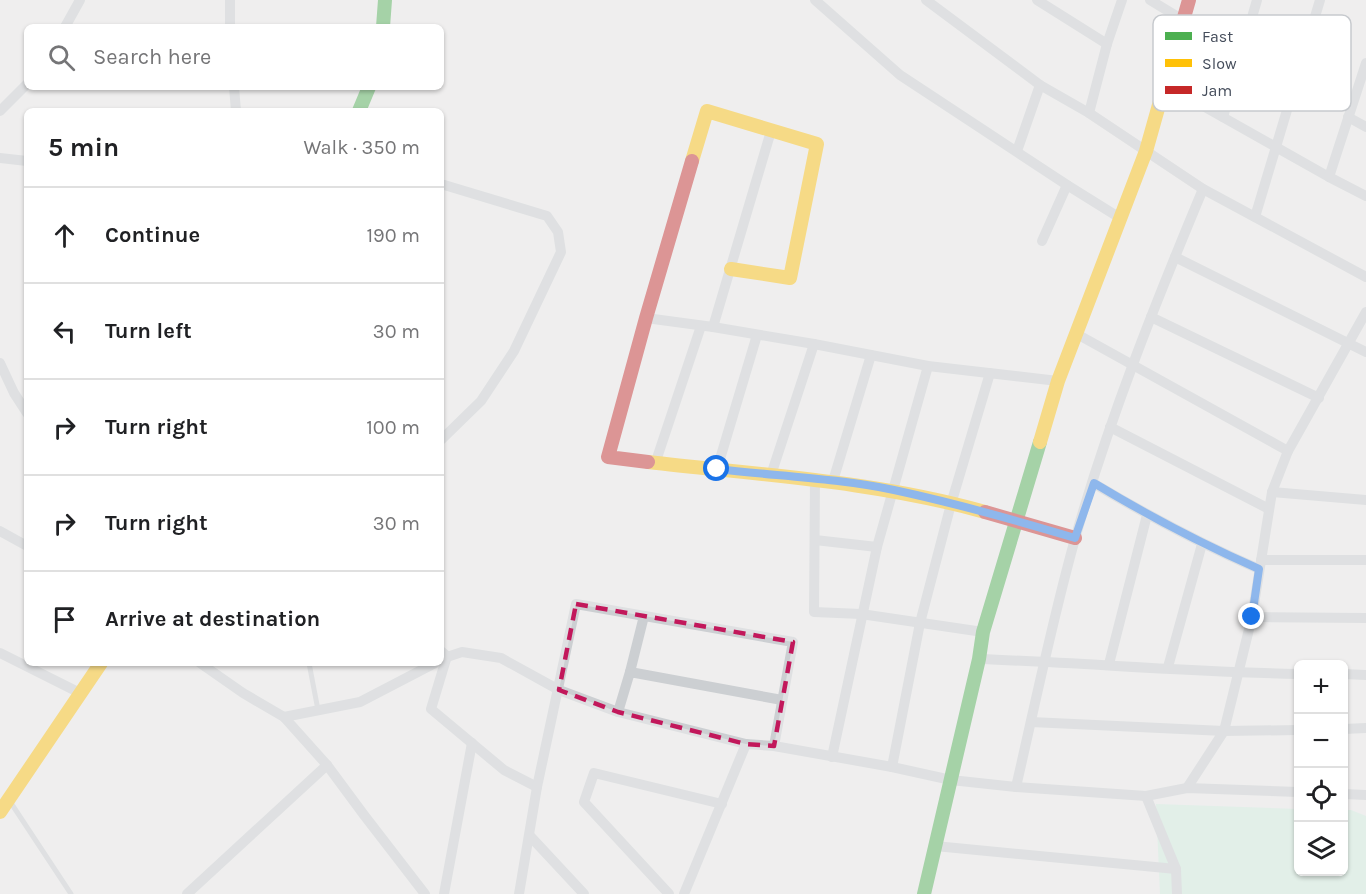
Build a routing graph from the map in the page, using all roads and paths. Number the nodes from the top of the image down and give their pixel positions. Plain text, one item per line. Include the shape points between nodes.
1 (80, 0) edge
2 (231, 0) edge
3 (385, 0) edge
4 (815, 0) edge
5 (1037, 0) edge
6 (1122, 0) edge
7 (1150, 0) edge
8 (1189, 0) edge
9 (1257, 0) edge
10 (1320, 0) edge
11 (931, 2) edge
12 (1175, 15) edge
13 (1184, 15) edge
14 (1253, 15) edge
15 (1316, 15) edge
16 (67, 24) edge
17 (230, 24) edge
18 (383, 24) edge
19 (1107, 44) junction
20 (1366, 63) edge
21 (1040, 85) junction
22 (24, 87) edge
23 (234, 90) edge
24 (368, 90) edge
25 (236, 108) edge
26 (360, 108) edge
27 (1351, 108) edge
28 (0, 111) edge
29 (1157, 111) edge
30 (1212, 111) edge
31 (1225, 111) edge
32 (1287, 111) edge
33 (1350, 111) edge
34 (1089, 113) junction
35 (1223, 117) junction
36 (1348, 117) junction
37 (1366, 127) edge
38 (771, 131) junction
39 (1276, 148) junction
40 (1017, 151) junction
41 (1146, 151) junction
42 (0, 158) edge
43 (24, 161) edge
44 (1329, 177) junction
45 (444, 185) edge
46 (1066, 185) junction
47 (1203, 189) junction
48 (1366, 196) edge
49 (1255, 217) junction
50 (1120, 218) junction
51 (1042, 240) dead end
52 (1175, 257) junction
53 (731, 269) junction
54 (1366, 277) edge
55 (1366, 312) edge
56 (1151, 317) junction
57 (646, 318) junction
58 (701, 326) junction
59 (713, 327) junction
60 (1075, 333) junction
61 (757, 335) junction
62 (814, 344) junction
63 (1348, 344) junction
64 (1366, 352) edge
65 (871, 355) junction
66 (0, 363) edge
67 (928, 366) junction
68 (1132, 366) junction
69 (990, 373) junction
70 (1058, 381) junction
71 (1319, 398) junction
72 (24, 407) edge
73 (1110, 427) junction
74 (444, 437) edge
75 (1288, 451) junction
76 (655, 464) junction
77 (717, 469) junction
78 (771, 475) junction
79 (815, 479) junction
80 (833, 481) junction
81 (1094, 483) junction
82 (892, 490) junction
83 (1272, 492) junction
84 (1366, 500) edge
85 (951, 504) junction
86 (1269, 509) junction
87 (1147, 515) junction
88 (1016, 520) junction
89 (0, 531) edge
90 (1075, 538) junction
91 (815, 540) junction
92 (24, 544) edge
93 (1202, 544) junction
94 (877, 547) junction
95 (1366, 560) edge
96 (1260, 565) junction
97 (861, 614) junction
98 (644, 616) junction
99 (1252, 617) junction
100 (1366, 618) edge
101 (920, 623) junction
102 (983, 632) junction
103 (0, 653) edge
104 (444, 655) edge
105 (979, 658) junction
106 (1044, 661) junction
107 (1109, 664) junction
108 (24, 665) edge
109 (26, 666) edge
110 (98, 666) edge
111 (204, 666) edge
112 (310, 666) edge
113 (429, 666) edge
114 (441, 666) edge
115 (1168, 667) junction
116 (630, 672) junction
117 (1239, 673) junction
118 (1294, 674) edge
119 (1348, 674) edge
120 (1366, 675) edge
121 (559, 690) junction
122 (80, 693) junction
123 (782, 700) junction
124 (318, 710) junction
125 (618, 712) junction
126 (284, 717) junction
127 (1031, 722) junction
128 (1366, 728) edge
129 (1348, 729) edge
130 (1294, 730) edge
131 (1224, 731) junction
132 (471, 743) junction
133 (746, 744) junction
134 (774, 746) junction
135 (832, 757) junction
136 (327, 765) junction
137 (892, 767) junction
138 (951, 780) junction
139 (537, 786) junction
140 (1016, 787) junction
141 (1187, 788) junction
142 (1294, 792) edge
143 (1348, 794) edge
144 (1366, 795) edge
145 (1146, 796) junction
146 (9, 800) junction
147 (722, 804) junction
148 (0, 812) edge
149 (530, 836) junction
150 (934, 846) junction
151 (1176, 869) junction
152 (71, 894) edge
153 (187, 894) edge
154 (425, 894) edge
155 (444, 894) edge
156 (519, 894) edge
157 (584, 894) edge
158 (669, 894) edge
159 (684, 894) edge
160 (924, 894) edge
161 (1177, 894) edge

1 - 16 street
2 - 17 street
3 - 18 street
4 - 40 street via 900,75
5 - 19 street
6 - 19 street
7 - 12 street
8 - 13 street
9 - 14 street
10 - 15 street
11 - 21 street
19 - 34 street
20 - 27 street
21 - 34 street
21 - 40 street
22 - 28 street
23 - 25 street
24 - 26 street
29 - 41 street
30 - 35 street
31 - 35 street
32 - 39 street
33 - 36 street
34 - 41 street
35 - 39 street
36 - 37 street
36 - 44 street
38 - 53 street
38 - 53 street via 817,144 790,278
38 - 57 street via 707,111
39 - 44 street
39 - 49 street
40 - 46 street
41 - 47 street
41 - 50 street
42 - 43 street
44 - 48 street
45 - 74 street via 547,216 558,232 561,252 514,351 480,401
46 - 50 street
46 - 51 street
47 - 49 street
47 - 52 street
49 - 54 street
50 - 60 street
52 - 56 street
52 - 63 street
53 - 59 street
55 - 63 street
56 - 68 street
56 - 71 street
57 - 58 street
57 - 76 street via 608,457
58 - 59 street
58 - 76 street
59 - 61 street
60 - 68 street
60 - 70 street
61 - 62 street
61 - 77 street
62 - 65 street
62 - 78 street
63 - 64 street
63 - 71 street
65 - 67 street
65 - 80 street
66 - 72 street
67 - 69 street
67 - 82 street
68 - 73 street
68 - 75 street
69 - 70 street
69 - 85 street
70 - 88 street
71 - 75 street
73 - 81 street
73 - 86 street
75 - 83 street
76 - 77 street
77 - 78 street
78 - 79 street
79 - 80 street
79 - 91 street
80 - 82 street
81 - 87 street
81 - 90 street
82 - 85 street
82 - 94 street
83 - 84 street
83 - 86 street
85 - 88 street
85 - 101 street
86 - 96 street
87 - 93 street
87 - 107 street
88 - 90 street
88 - 102 street
89 - 92 street
90 - 106 street
91 - 94 street
91 - 97 street via 814,612
93 - 96 street
93 - 115 street
94 - 97 street
95 - 96 street
96 - 99 street
97 - 101 street
97 - 135 street
98 - 116 street
98 - 121 street via 576,604
98 - 123 street via 793,642
99 - 100 street
99 - 117 street
101 - 102 street
101 - 137 street
102 - 105 street
103 - 108 street
104 - 121 street via 462,652 501,658
105 - 106 street
105 - 138 street
106 - 107 street
106 - 127 street
107 - 115 street
109 - 122 street
110 - 122 street
111 - 126 street
112 - 124 lane
113 - 124 street via 360,702
114 - 132 street via 431,709
115 - 117 street
116 - 123 street
116 - 125 street
117 - 118 street
117 - 131 street
119 - 120 street
121 - 125 street
121 - 139 street
122 - 146 street
123 - 134 street
124 - 126 street
125 - 133 street
126 - 136 street
127 - 131 street
127 - 140 street
128 - 129 street
130 - 131 street
131 - 141 street
132 - 139 street via 504,770
132 - 155 street
133 - 134 street
133 - 147 street
134 - 135 street
135 - 137 street
136 - 153 street
136 - 154 street
137 - 138 street
138 - 140 street
138 - 150 street
139 - 149 street
140 - 145 street
141 - 142 street
141 - 145 street
143 - 144 street
145 - 151 street
146 - 148 street
146 - 152 lane
147 - 158 street via 594,772 584,802
147 - 159 street
149 - 156 street
149 - 157 street
150 - 151 street
150 - 160 street
151 - 161 street

